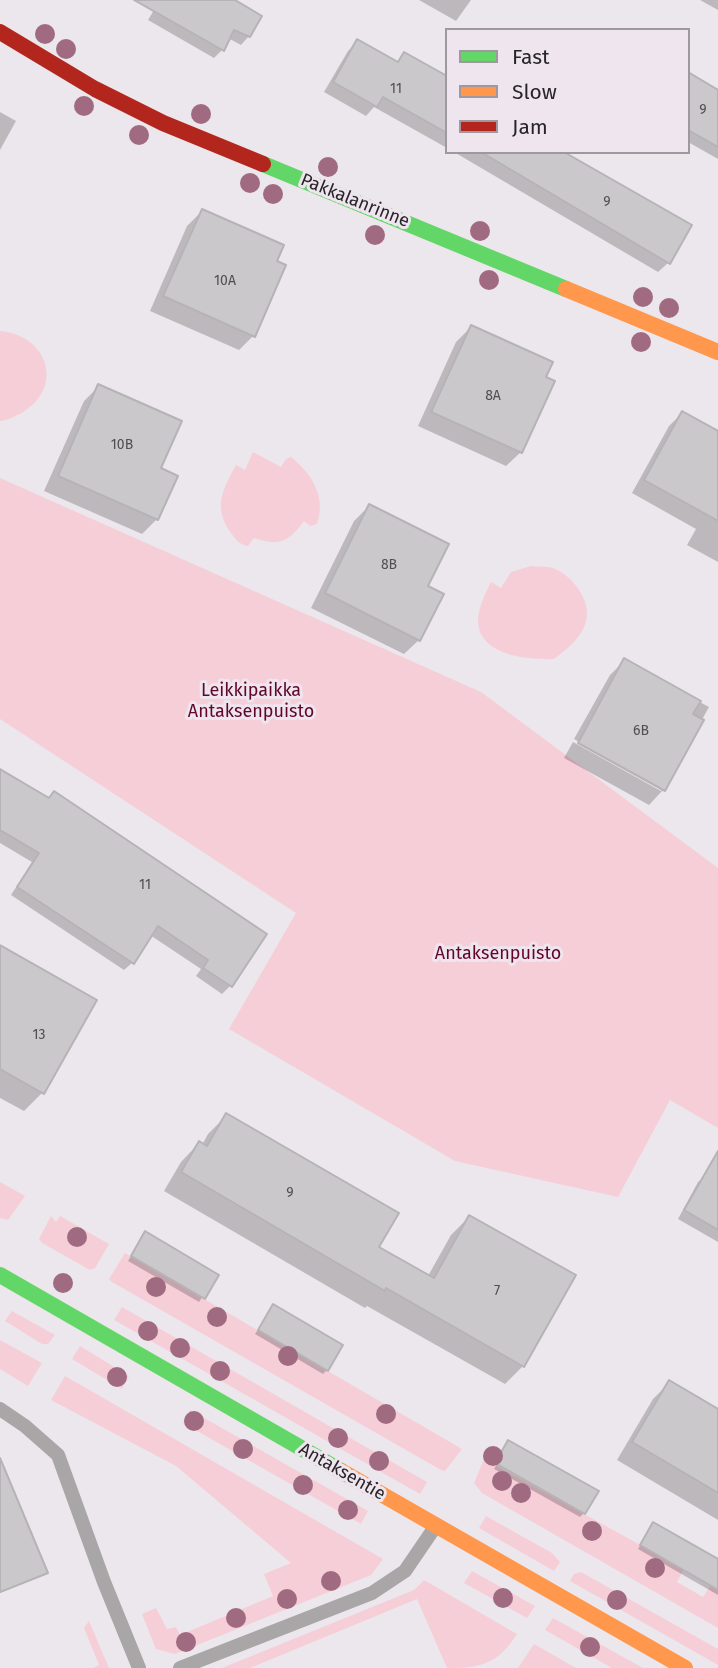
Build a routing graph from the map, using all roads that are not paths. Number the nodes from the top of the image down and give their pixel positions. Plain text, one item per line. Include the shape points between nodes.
1 (0, 32) edge
2 (718, 352) edge
3 (0, 1275) edge
4 (0, 1409) edge
5 (436, 1526) junction
6 (139, 1668) edge
7 (180, 1668) edge
8 (685, 1668) edge

1 - 2 street, Pakkalanrinne via 163,123
3 - 5 street, Antaksentie
4 - 6 lane via 58,1455
5 - 7 lane via 405,1571 372,1592
5 - 8 street, Antaksentie

